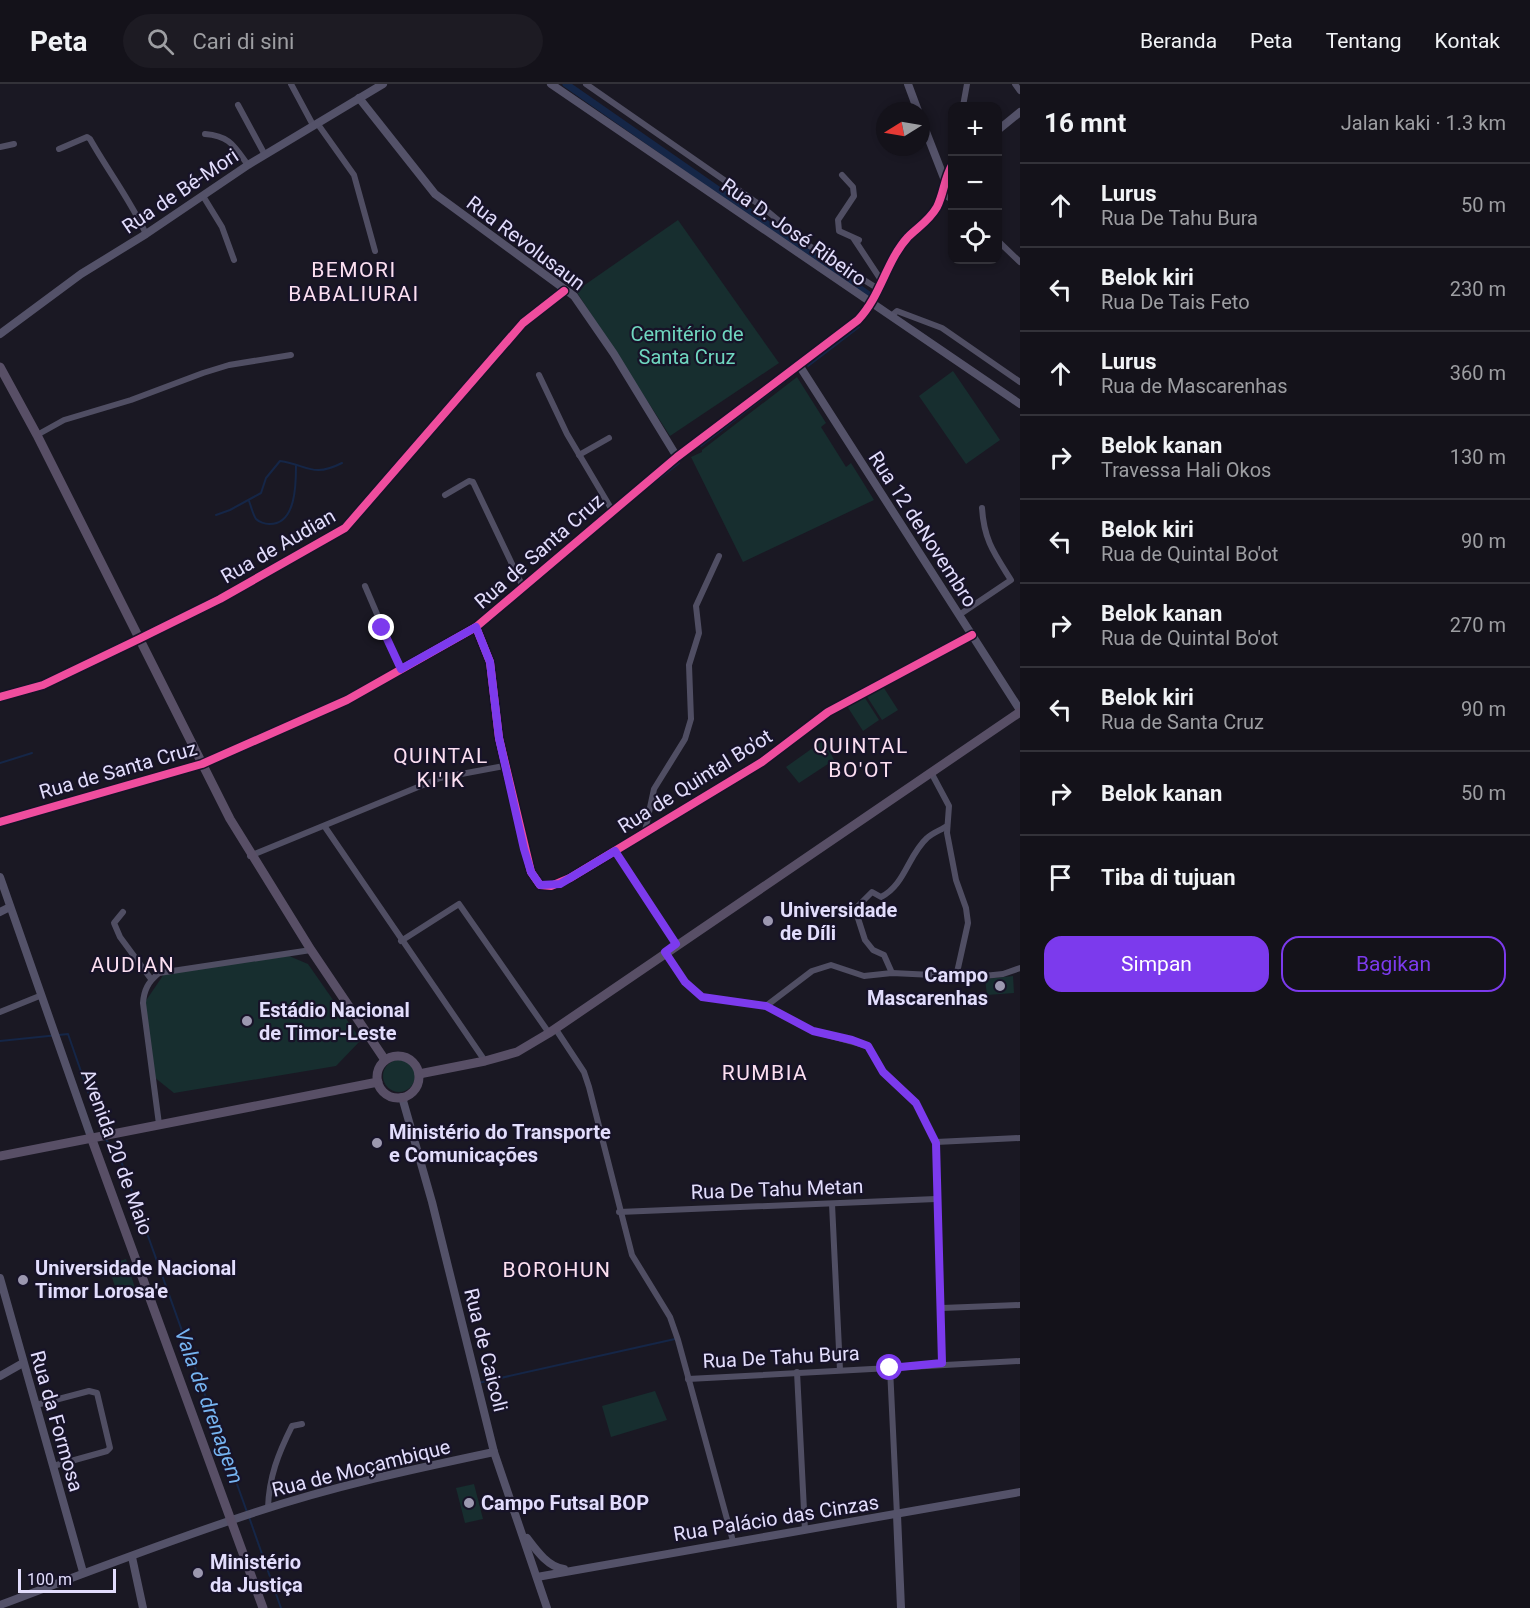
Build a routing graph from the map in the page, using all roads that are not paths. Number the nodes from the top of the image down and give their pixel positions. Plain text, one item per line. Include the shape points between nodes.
1 (291, 84) edge
2 (383, 84) edge
3 (551, 84) edge
4 (586, 84) edge
5 (908, 84) edge
6 (972, 84) edge
7 (1015, 84) edge
8 (967, 87) edge
9 (1020, 91) edge
10 (359, 98) junction
11 (915, 102) edge
12 (964, 102) edge
13 (238, 105) dead end
14 (1020, 112) edge
15 (315, 124) junction
16 (1002, 127) edge
17 (205, 134) dead end
18 (930, 142) edge
19 (14, 144) dead end
20 (0, 147) edge
21 (59, 149) dead end
22 (265, 155) junction
23 (248, 165) junction
24 (948, 172) edge
25 (842, 175) dead end
26 (944, 178) junction
27 (943, 194) junction
28 (203, 196) junction
29 (948, 197) edge
30 (146, 234) junction
31 (1002, 245) edge
32 (375, 251) dead end
33 (234, 260) dead end
34 (1020, 262) edge
35 (881, 286) junction
36 (564, 291) junction
37 (872, 305) junction
38 (891, 316) junction
39 (0, 334) edge
40 (291, 355) dead end
41 (799, 365) junction
42 (0, 367) edge
43 (539, 375) dead end
44 (1020, 382) edge
45 (1020, 404) edge
46 (37, 435) junction
47 (609, 438) dead end
48 (579, 454) junction
49 (677, 457) junction
50 (445, 495) dead end
51 (982, 508) dead end
52 (612, 510) junction
53 (719, 556) dead end
54 (365, 586) dead end
55 (523, 587) junction
56 (959, 615) junction
57 (477, 630) junction
58 (972, 635) junction
59 (139, 639) junction
60 (401, 669) junction
61 (0, 697) edge
62 (1020, 711) edge
63 (202, 764) junction
64 (504, 766) junction
65 (933, 776) dead end
66 (0, 822) edge
67 (947, 826) junction
68 (325, 827) junction
69 (645, 831) junction
70 (615, 851) junction
71 (250, 856) junction
72 (0, 877) edge
73 (10, 907) junction
74 (0, 912) edge
75 (123, 912) dead end
76 (401, 941) junction
77 (676, 944) junction
78 (311, 950) junction
79 (665, 952) junction
80 (1020, 968) edge
81 (892, 973) junction
82 (956, 977) junction
83 (151, 979) junction
84 (42, 995) junction
85 (766, 1006) junction
86 (0, 1012) edge
87 (552, 1030) junction
88 (385, 1060) junction
89 (485, 1061) junction
90 (419, 1074) junction
91 (378, 1082) junction
92 (402, 1097) junction
93 (159, 1124) junction
94 (92, 1137) junction
95 (1020, 1138) edge
96 (936, 1143) junction
97 (0, 1156) edge
98 (936, 1199) junction
99 (832, 1204) junction
100 (619, 1212) junction
101 (0, 1278) edge
102 (1020, 1305) edge
103 (942, 1308) junction
104 (1020, 1361) edge
105 (942, 1363) junction
106 (23, 1364) junction
107 (890, 1368) junction
108 (840, 1370) junction
109 (797, 1372) junction
110 (0, 1376) edge
111 (688, 1379) junction
112 (36, 1405) junction
113 (302, 1424) dead end
114 (494, 1452) junction
115 (53, 1466) junction
116 (1020, 1492) edge
117 (268, 1508) junction
118 (897, 1515) junction
119 (230, 1521) junction
120 (521, 1530) junction
121 (805, 1530) junction
122 (733, 1541) junction
123 (132, 1557) junction
124 (570, 1570) junction
125 (83, 1572) junction
126 (537, 1577) junction
127 (0, 1594) edge
128 (3, 1605) edge
129 (143, 1608) edge
130 (262, 1608) edge
131 (547, 1608) edge
132 (901, 1608) edge

1 - 15 street
2 - 10 street, Rua de Bé-Mori
3 - 37 street, Rua D. José Ribeiro
4 - 35 street via 760,205 808,245
5 - 11 street
6 - 8 street
7 - 9 street
8 - 12 street
10 - 15 street, Rua de Bé-Mori
10 - 36 street, Rua Revolusaun via 435,194
13 - 22 street
14 - 16 street
15 - 22 street, Rua de Bé-Mori
15 - 32 street via 354,175
17 - 23 street via 225,138
18 - 26 street
19 - 20 street
21 - 30 street via 80,139 90,139
22 - 23 street, Rua de Bé-Mori
23 - 28 street, Rua de Bé-Mori
24 - 26 street, Rua de Santa Cruz
25 - 35 street via 853,187 854,196 838,220 839,231 856,239
26 - 27 street, Rua de Santa Cruz
27 - 29 street
27 - 35 street, Rua de Santa Cruz via 924,225 898,253
28 - 30 street, Rua de Bé-Mori
28 - 33 street via 222,227
30 - 39 street, Rua de Bé-Mori via 81,274
31 - 34 street
35 - 37 street, Rua de Santa Cruz
36 - 49 street, Rua Revolusaun via 574,296 614,354
36 - 59 street, Rua de Audian via 523,323 345,528
37 - 38 street, Rua D. José Ribeiro
37 - 41 street, Rua de Santa Cruz
38 - 44 street via 897,311 942,328
38 - 45 street, Rua D. José Ribeiro
40 - 46 street via 203,373 64,420
41 - 49 street, Rua de Santa Cruz
41 - 56 street, Rua 12 deNovembro
42 - 46 main road
43 - 48 street
46 - 59 main road
47 - 48 street
48 - 52 street
49 - 52 street, Rua de Santa Cruz
50 - 55 street via 473,482
51 - 56 street via 990,547 1011,580
52 - 55 street, Rua de Santa Cruz
53 - 69 street via 696,606 699,633 689,665 691,719 685,739 654,789
54 - 60 street
55 - 57 street, Rua de Santa Cruz
56 - 58 street, Rua 12 deNovembro
57 - 60 street, Rua de Santa Cruz
57 - 64 street, Rua de Quintal Bo'ot via 490,662
58 - 62 street, Rua 12 deNovembro
58 - 69 street, Rua de Quintal Bo'ot via 828,712 762,762
59 - 61 street, Rua de Audian via 43,685
59 - 63 main road
60 - 63 street, Rua de Santa Cruz via 347,700
62 - 77 main road
63 - 66 street, Rua de Santa Cruz
63 - 71 main road
64 - 68 street via 440,778
64 - 70 street, Rua de Quintal Bo'ot via 531,872 540,885 560,884
65 - 67 street via 949,806
67 - 81 street via 926,838 902,878 887,894 881,897 872,892 855,909 865,939 873,950 884,955
67 - 82 street via 968,922
68 - 71 street
68 - 76 street
69 - 70 street, Rua de Quintal Bo'ot
70 - 77 street
71 - 78 main road
72 - 73 street, Avenida 20 de Maio
73 - 74 street
73 - 84 street, Avenida 20 de Maio
75 - 83 street via 114,923
76 - 87 street via 459,904
76 - 89 street
77 - 79 main road
78 - 83 street via 159,973
78 - 88 main road
79 - 85 street via 685,982 702,997
79 - 87 main road
80 - 82 street via 994,975
81 - 82 street
81 - 85 street via 864,976 835,965 825,966 812,971
83 - 93 street via 144,991 143,1004
84 - 86 street
84 - 94 street, Avenida 20 de Maio
85 - 96 street via 813,1031 868,1046 883,1072 916,1103
87 - 89 main road via 517,1052
87 - 100 street via 579,1064 590,1087
88 - 90 main road via 397,1056 409,1059
88 - 91 main road via 378,1070
89 - 90 main road
90 - 92 main road via 413,1092
91 - 92 main road via 390,1096
91 - 93 main road
92 - 114 street, Rua de Caicoli
93 - 94 main road
94 - 97 main road
94 - 119 main road, Avenida 20 de Maio
95 - 96 street
96 - 98 street
98 - 99 street, Rua De Tahu Metan
98 - 103 street
99 - 100 street, Rua De Tahu Metan
99 - 108 street
100 - 111 street via 632,1255 670,1317
101 - 106 street, Rua da Formosa
102 - 103 street
103 - 105 street
104 - 105 street, Rua De Tahu Bura
105 - 107 street, Rua De Tahu Bura
106 - 110 street
106 - 112 street, Rua da Formosa
107 - 108 street, Rua De Tahu Bura
107 - 118 street
108 - 109 street, Rua De Tahu Bura
109 - 111 street, Rua De Tahu Bura
109 - 121 street
111 - 122 street
112 - 115 street, Rua da Formosa
112 - 115 street via 97,1392 110,1448
113 - 117 street via 292,1426 276,1456
114 - 117 street, Rua de Moçambique via 361,1481
114 - 120 street, Rua de Caicoli
115 - 125 street, Rua da Formosa
116 - 118 street, Rua Palácio das Cinzas
117 - 119 street, Rua de Moçambique
118 - 121 street, Rua Palácio das Cinzas
118 - 132 street
119 - 123 street, Rua de Moçambique
119 - 130 main road, Avenida 20 de Maio
120 - 124 street via 556,1568
120 - 126 street, Rua de Caicoli
121 - 122 street, Rua Palácio das Cinzas
122 - 124 street, Rua Palácio das Cinzas
123 - 125 street, Rua de Moçambique
123 - 129 street
124 - 126 street, Rua Palácio das Cinzas
125 - 128 street, Rua de Moçambique
126 - 131 street, Rua de Caicoli
127 - 128 street

